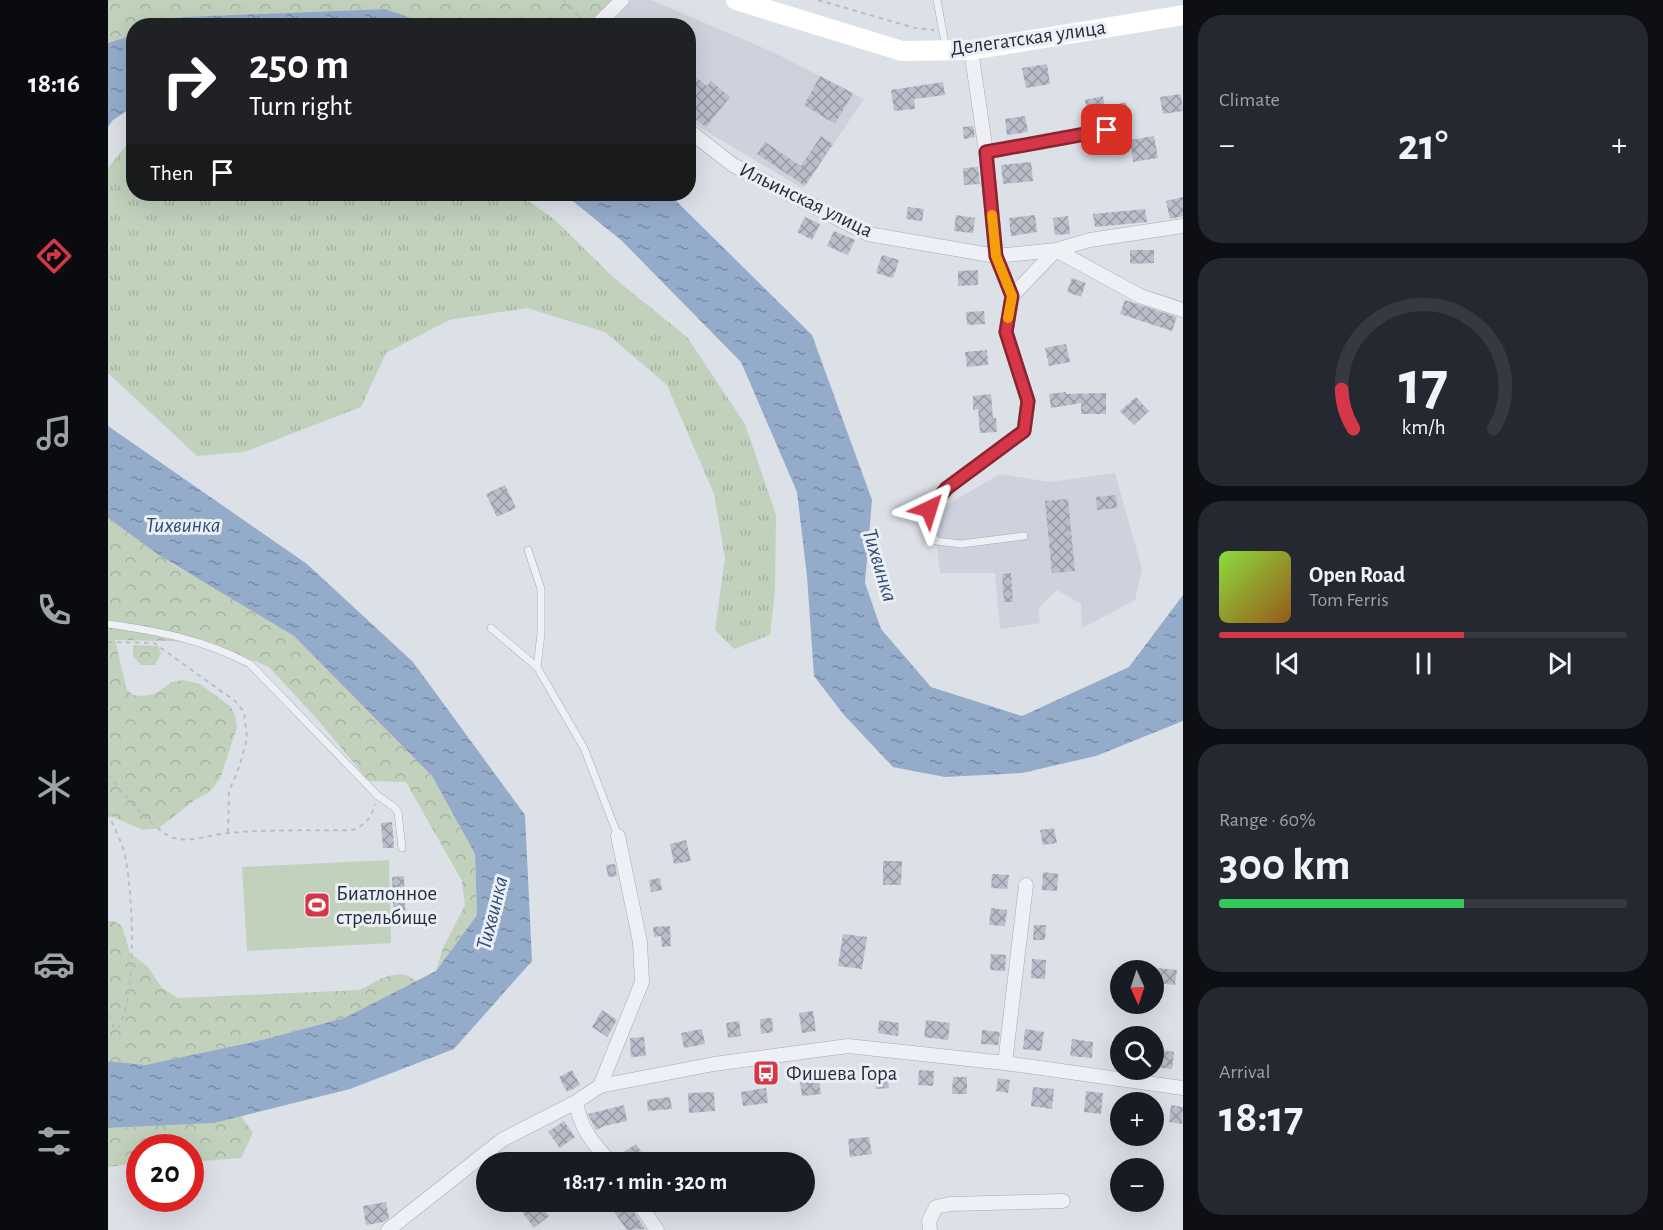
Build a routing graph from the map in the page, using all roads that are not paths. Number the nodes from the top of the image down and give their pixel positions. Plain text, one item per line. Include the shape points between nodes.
1 (622, 0) edge
2 (937, 0) edge
3 (746, 2) edge
4 (1183, 15) edge
5 (604, 18) edge
6 (972, 50) junction
7 (946, 51) junction
8 (1128, 126) dead end
9 (696, 136) edge
10 (986, 152) junction
11 (1183, 226) edge
12 (1056, 250) junction
13 (996, 256) junction
14 (1012, 296) junction
15 (1183, 310) edge
16 (1024, 431) joint
17 (1024, 536) dead end
18 (528, 550) dead end
19 (108, 624) edge
20 (492, 628) dead end
21 (537, 667) junction
22 (618, 836) joint
23 (402, 848) dead end
24 (1026, 885) dead end
25 (1005, 1063) junction
26 (600, 1086) junction
27 (1183, 1088) edge
28 (576, 1102) junction
29 (602, 1152) edge
30 (1063, 1201) dead end
31 (645, 1212) edge
32 (388, 1230) edge
33 (657, 1230) edge
34 (930, 1230) edge

1 - 5 street
2 - 7 lane
3 - 7 street, Делегатская улица via 902,51
4 - 6 street, Делегатская улица
6 - 7 street, Делегатская улица
6 - 10 street
8 - 10 lane
9 - 13 street, Ильинская улица via 733,165 868,234
10 - 13 street
11 - 12 street, Ильинская улица via 1090,240
12 - 13 street, Ильинская улица
12 - 14 street
12 - 15 street via 1140,296
13 - 14 street
14 - 16 street via 1006,332 1028,401
16 - 17 lane via 947,488 929,509 929,528 936,541 962,544
18 - 21 lane via 541,589
19 - 23 lane via 182,637 226,651 250,664 378,796 394,807
20 - 21 lane
21 - 22 lane via 584,748
22 - 26 street via 640,942 642,982
24 - 25 street
25 - 26 street via 848,1046 714,1064
25 - 27 street
26 - 28 street
28 - 29 street via 579,1120
28 - 32 street via 502,1140
30 - 34 street via 936,1207 929,1221
31 - 33 street

